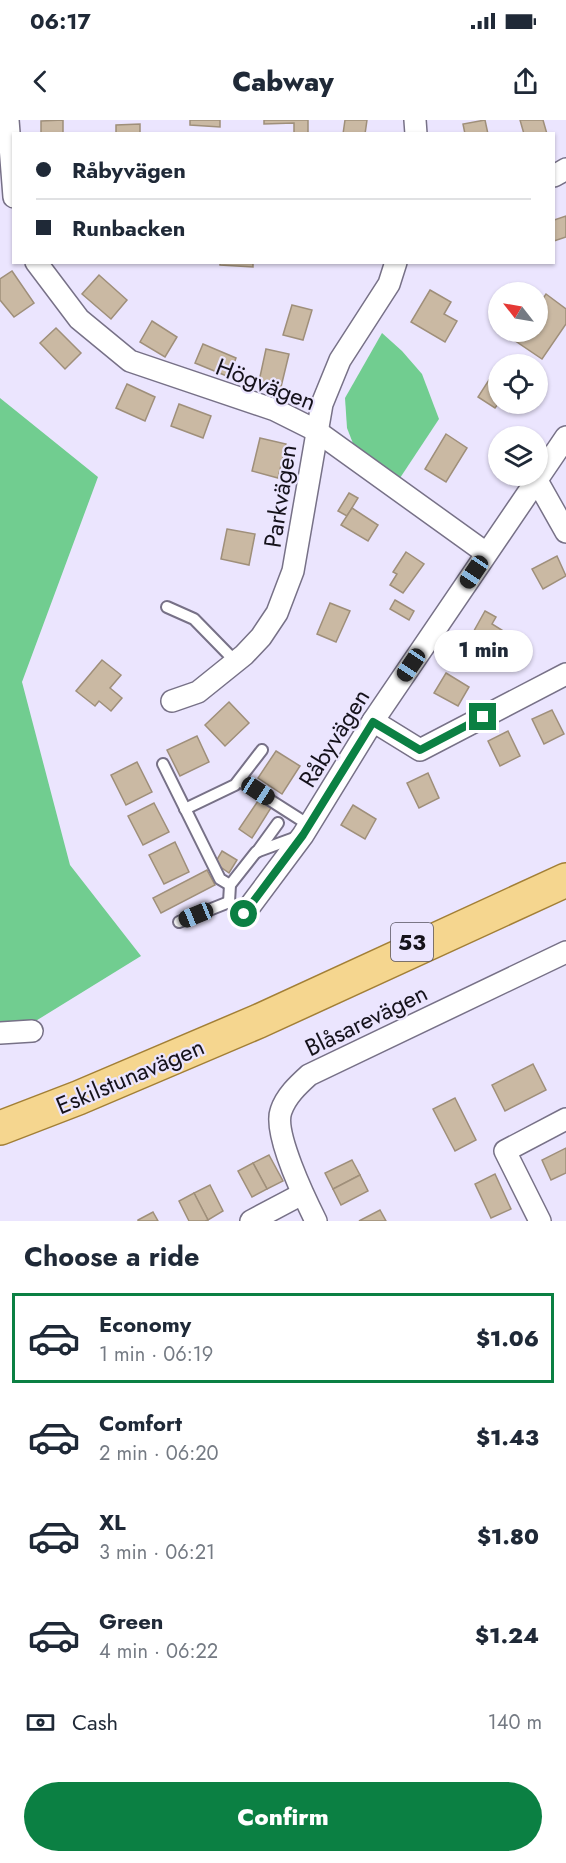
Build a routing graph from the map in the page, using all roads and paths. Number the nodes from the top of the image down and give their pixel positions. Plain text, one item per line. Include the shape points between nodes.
1 (8, 120) edge
2 (10, 192) edge
3 (38, 264) edge
4 (395, 264) edge
5 (315, 430) junction
6 (566, 437) edge
7 (548, 462) edge
8 (531, 486) edge
9 (540, 486) edge
10 (566, 532) edge
11 (486, 553) junction
12 (167, 607) dead end
13 (235, 661) junction
14 (566, 674) edge
15 (172, 701) dead end
16 (373, 722) junction
17 (262, 750) dead end
18 (162, 764) dead end
19 (240, 781) junction
20 (184, 809) junction
21 (278, 823) dead end
22 (306, 830) junction
23 (256, 852) junction
24 (566, 863) edge
25 (566, 880) edge
26 (230, 885) junction
27 (236, 908) junction
28 (179, 922) dead end
29 (566, 952) edge
30 (259, 1021) junction
31 (32, 1031) dead end
32 (0, 1033) edge
33 (566, 1119) edge
34 (0, 1128) edge
35 (302, 1194) junction
36 (251, 1221) edge
37 (316, 1221) edge
38 (540, 1221) edge

1 - 2 street
3 - 5 street, Högvägen via 79,319 130,361 275,410
4 - 5 street, Parkvägen via 389,284 340,360
5 - 11 street, Högvägen
5 - 13 street, Parkvägen via 293,571 277,613 261,637
6 - 7 street, Råbyvägen
8 - 11 street, Råbyvägen
9 - 10 street
11 - 16 street, Råbyvägen
12 - 13 lane via 194,619
13 - 15 street, Parkvägen via 198,692
14 - 16 street via 420,750
16 - 22 street, Råbyvägen
17 - 19 lane
18 - 20 lane
19 - 20 lane
19 - 22 lane
20 - 26 lane via 220,879
21 - 23 lane
22 - 23 lane
22 - 27 street, Råbyvägen
23 - 26 lane
24 - 30 main road, Eskilstunavägen / 53
25 - 30 main road, Eskilstunavägen / 53
26 - 27 lane
27 - 28 lane
29 - 35 street, Blåsarevägen via 309,1075 287,1098 278,1124
30 - 34 main road, Eskilstunavägen / 53
31 - 32 street
33 - 38 street via 505,1151
35 - 36 street
35 - 37 street, Blåsarevägen

